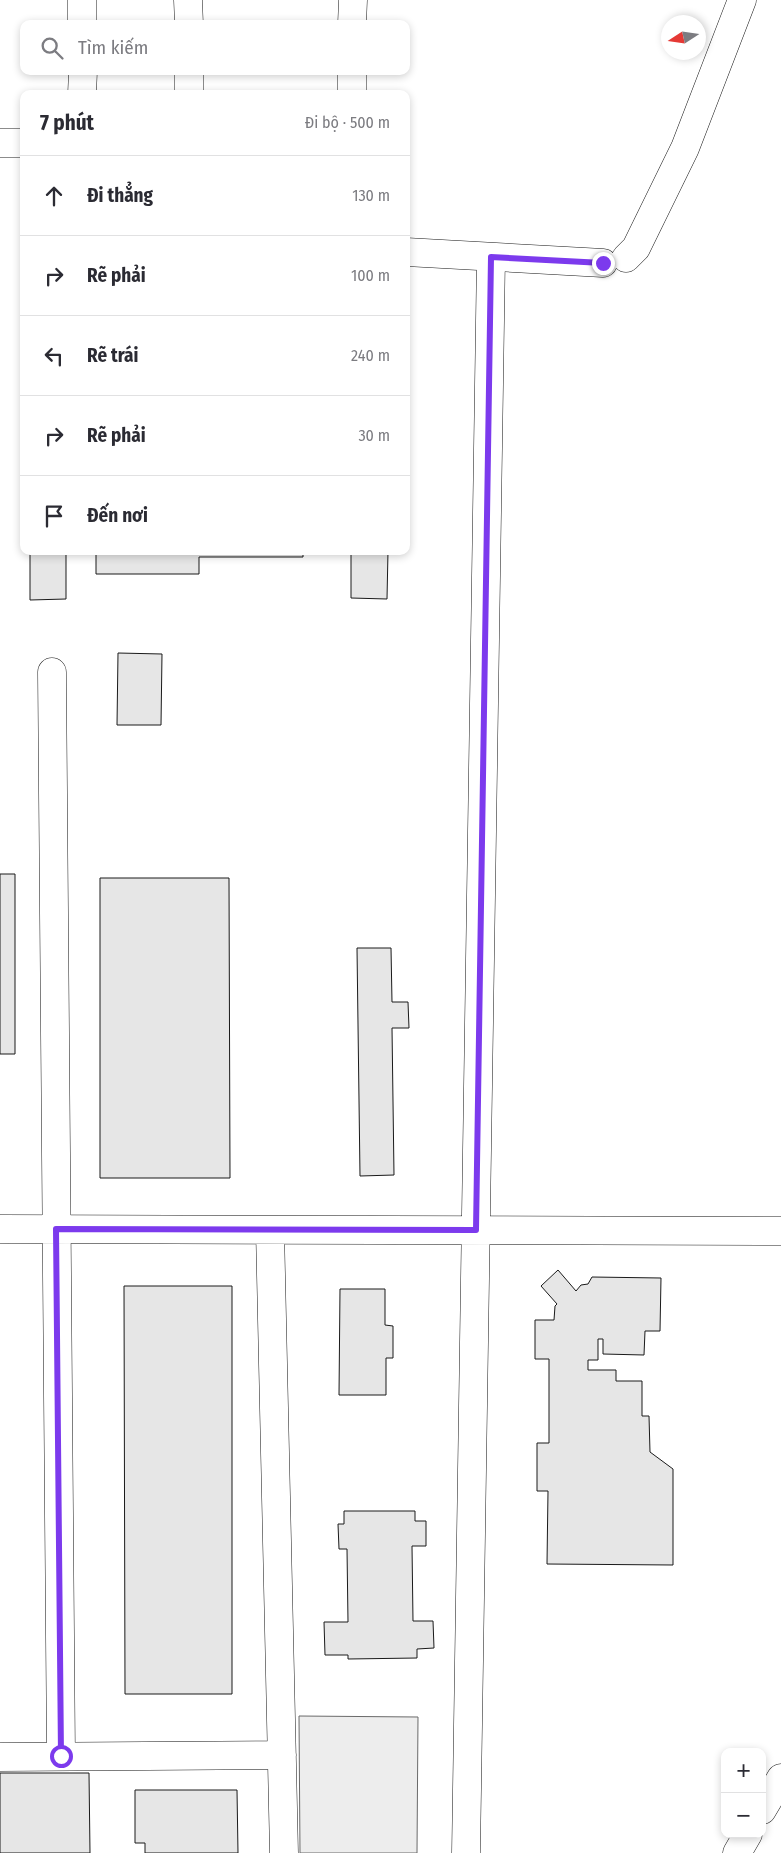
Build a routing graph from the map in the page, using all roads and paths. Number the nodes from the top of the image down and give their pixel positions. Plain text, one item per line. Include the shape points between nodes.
1 (82, 0) edge
2 (188, 0) edge
3 (352, 0) edge
4 (742, 0) edge
5 (82, 20) edge
6 (189, 20) edge
7 (352, 20) edge
8 (83, 75) edge
9 (189, 75) edge
10 (352, 75) edge
11 (82, 90) edge
12 (189, 90) edge
13 (352, 90) edge
14 (0, 143) edge
15 (20, 143) edge
16 (410, 252) edge
17 (491, 257) junction
18 (52, 672) dead end
19 (0, 1229) edge
20 (56, 1229) junction
21 (270, 1230) junction
22 (476, 1230) junction
23 (781, 1231) edge
24 (282, 1755) junction
25 (61, 1756) junction
26 (0, 1757) edge
27 (781, 1778) edge
28 (766, 1803) edge
29 (746, 1838) edge
30 (284, 1853) edge
31 (466, 1853) edge
32 (737, 1853) edge

1 - 5 street
2 - 6 street
3 - 7 street
4 - 17 street via 685,148 636,248 615,261
8 - 11 street
9 - 12 street
10 - 13 street
14 - 15 street
16 - 17 street
17 - 22 street
18 - 20 street
19 - 20 street
20 - 21 street
20 - 25 street
21 - 22 street
21 - 24 street
22 - 23 street
22 - 31 street
24 - 25 street
24 - 30 street
25 - 26 street
27 - 28 street
29 - 32 street

